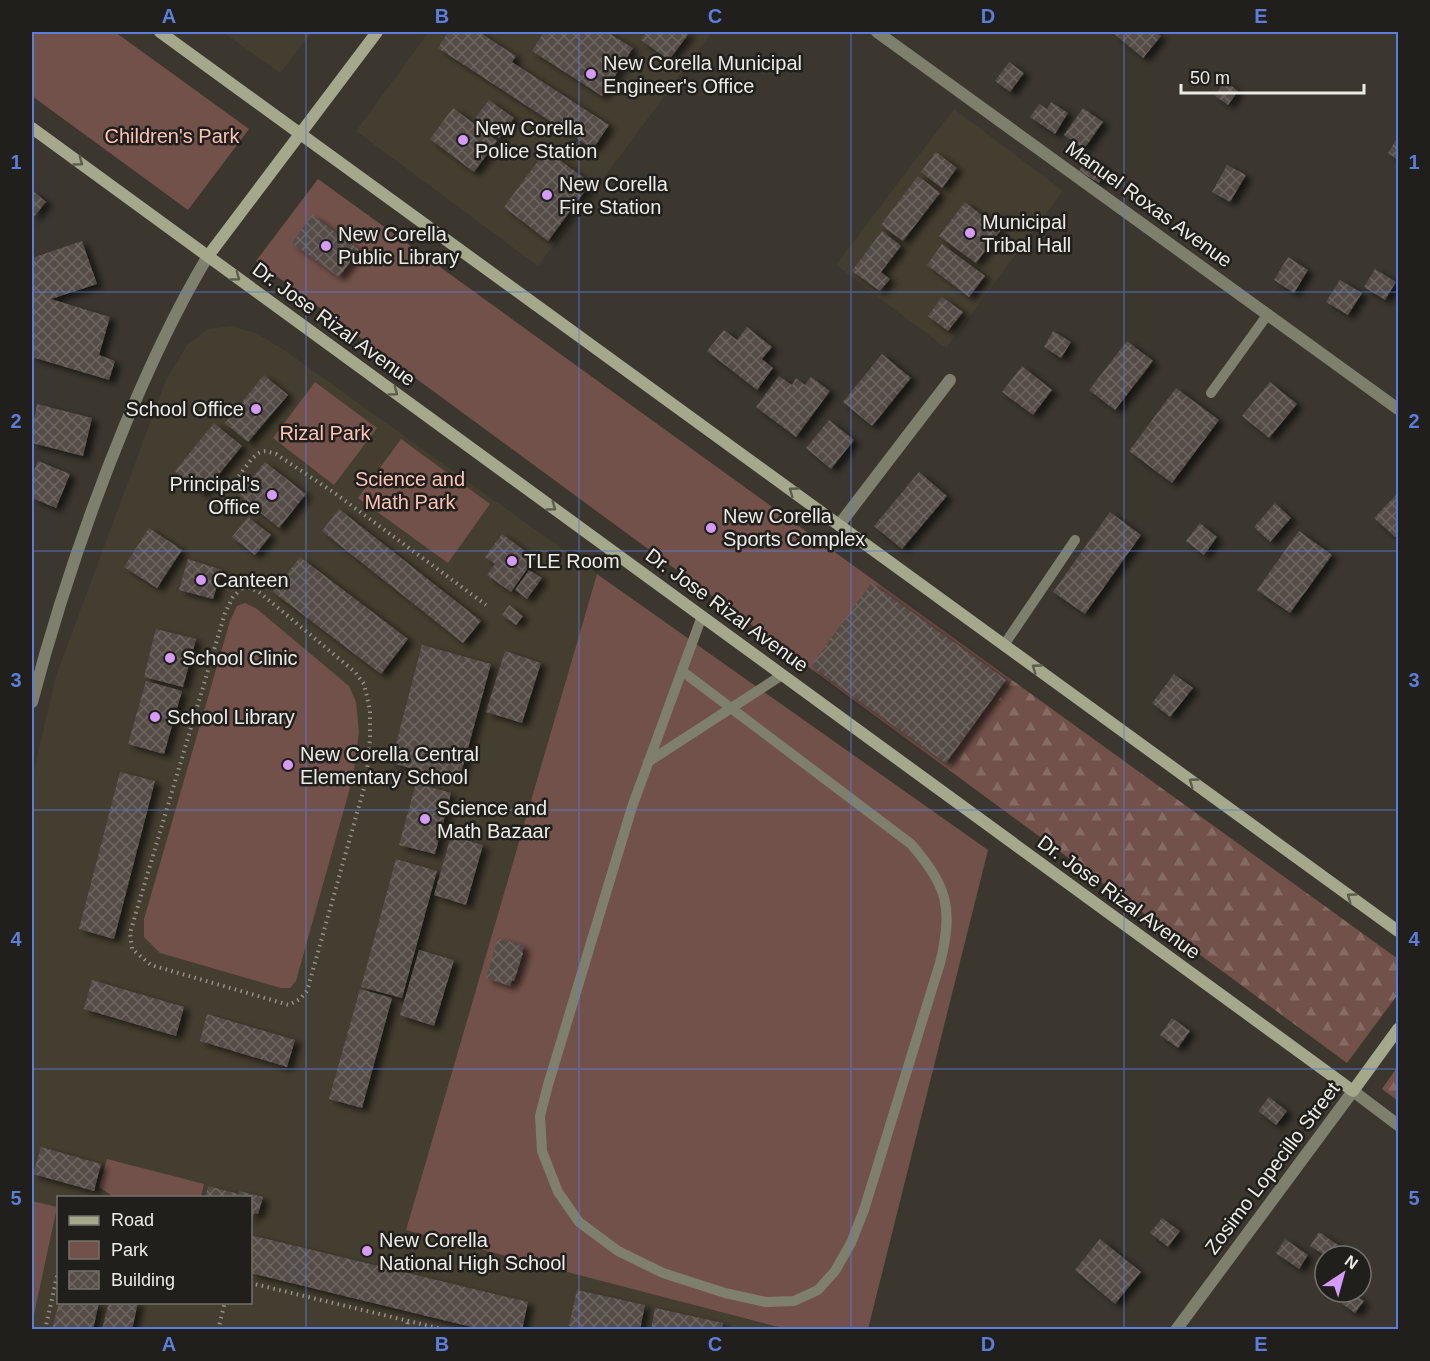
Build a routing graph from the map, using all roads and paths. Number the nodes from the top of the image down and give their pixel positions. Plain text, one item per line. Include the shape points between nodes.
1 (160, 32) edge
2 (377, 32) edge
3 (877, 32) edge
4 (32, 128) edge
5 (300, 133) junction
6 (208, 256) junction
7 (1268, 314) junction
8 (950, 380) dead end
9 (1212, 393) dead end
10 (1398, 409) edge
11 (232, 486) dead end
12 (839, 525) junction
13 (1075, 540) dead end
14 (259, 592) joint
15 (486, 606) dead end
16 (702, 616) junction
17 (1004, 645) junction
18 (682, 671) junction
19 (782, 675) junction
20 (32, 702) edge
21 (731, 708) junction
22 (648, 762) junction
23 (1398, 931) edge
24 (1398, 1029) edge
25 (1353, 1091) junction
26 (1398, 1125) edge
27 (57, 1276) edge
28 (252, 1283) edge
29 (224, 1304) edge
30 (408, 1321) junction
31 (45, 1329) edge
32 (218, 1329) edge
33 (406, 1329) edge
34 (446, 1329) edge
35 (1176, 1329) edge

1 - 5 main road
2 - 5 main road
3 - 7 street, Manuel Roxas Avenue
4 -> 6 main road, Dr. Jose Rizal Avenue
5 - 6 main road
12 -> 5 main road
6 -> 16 main road, Dr. Jose Rizal Avenue
6 - 20 street via 157,348 105,474 79,543
7 - 9 lane
7 - 10 street, Manuel Roxas Avenue
8 - 12 street
11 - 15 path via 260,452 276,454
12 - 17 main road
13 - 17 lane
14 - 14 path via 355,672 364,684 370,710 363,792 307,991 289,1005 151,965 132,949 130,933 225,613 242,588
16 - 18 lane
16 - 19 main road, Dr. Jose Rizal Avenue
23 -> 17 main road
18 - 21 lane
18 - 22 lane
19 - 21 lane
19 - 25 main road, Dr. Jose Rizal Avenue
21 - 22 lane
21 - 22 lane via 911,843 942,889 948,914 940,963 860,1221 835,1271 818,1290 794,1301 766,1302 725,1293 663,1273 618,1251 579,1222 558,1192 542,1151 540,1116 548,1085
24 - 25 main road, Zosimo Lopecillo Street
25 - 26 street, Dr. Jose Rizal Avenue
25 - 35 street, Zosimo Lopecillo Street
27 - 31 path
28 - 30 path
29 - 32 path
30 - 33 path
30 - 34 path

